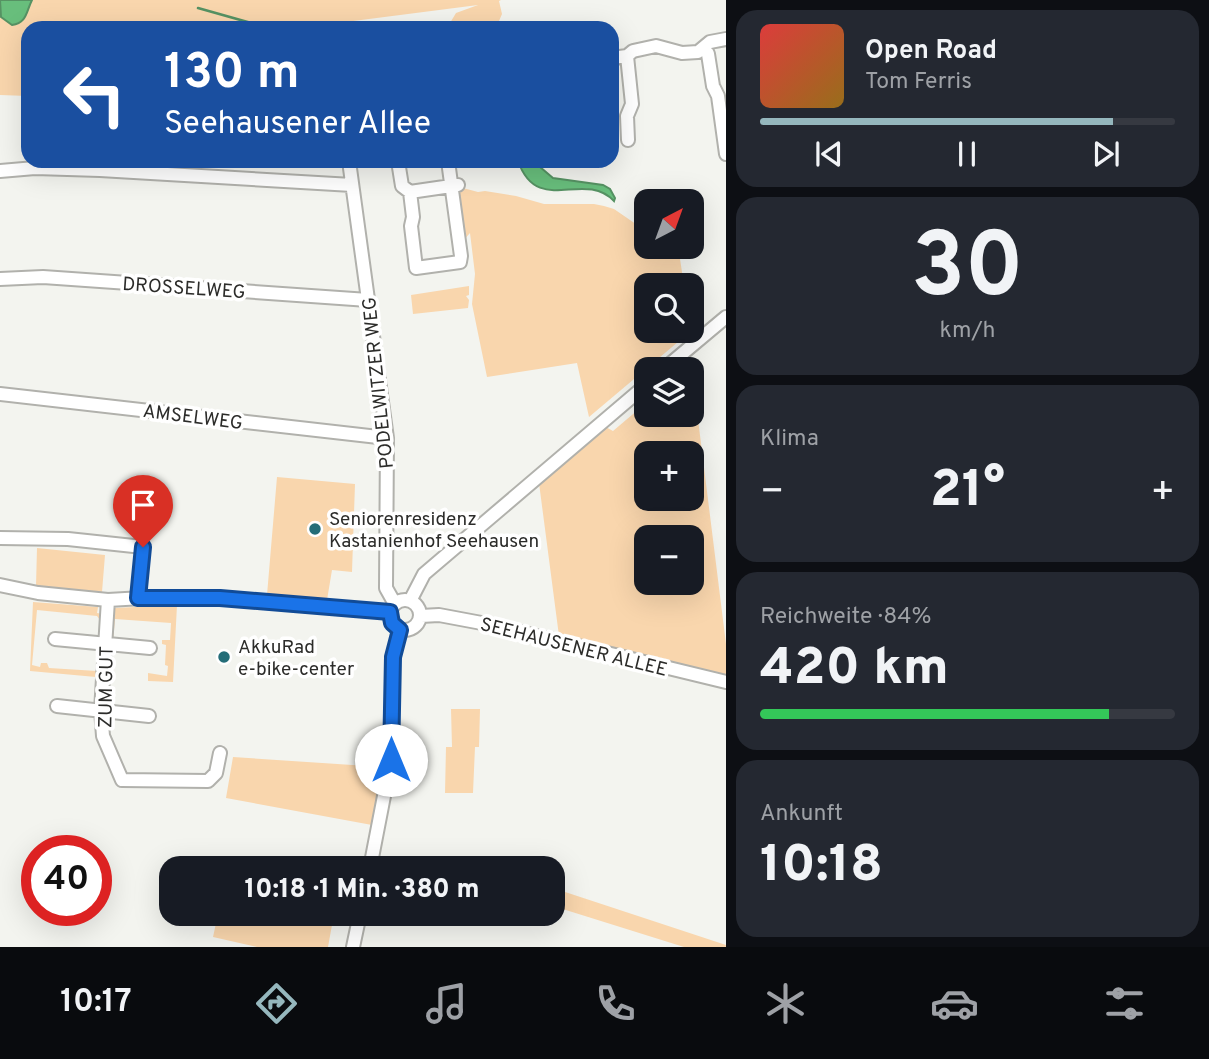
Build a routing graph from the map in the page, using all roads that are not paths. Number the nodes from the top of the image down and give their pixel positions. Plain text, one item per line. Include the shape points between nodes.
1 (726, 39) edge
2 (705, 48) junction
3 (627, 56) junction
4 (619, 57) edge
5 (628, 140) dead end
6 (726, 153) edge
7 (350, 168) edge
8 (399, 168) edge
9 (450, 168) edge
10 (0, 171) edge
11 (352, 185) junction
12 (456, 185) junction
13 (410, 192) junction
14 (0, 279) edge
15 (368, 300) junction
16 (726, 317) edge
17 (678, 357) edge
18 (0, 394) edge
19 (634, 395) edge
20 (387, 438) junction
21 (0, 538) edge
22 (0, 585) edge
23 (138, 598) junction
24 (108, 600) junction
25 (410, 601) junction
26 (392, 608) junction
27 (421, 616) junction
28 (400, 630) junction
29 (55, 639) dead end
30 (105, 644) junction
31 (150, 648) dead end
32 (726, 682) edge
33 (57, 706) dead end
34 (101, 710) junction
35 (149, 716) dead end
36 (220, 753) dead end
37 (372, 856) edge
38 (357, 926) edge
39 (353, 947) edge

1 - 2 street via 710,42
2 - 3 street via 682,53 656,46
2 - 6 street
3 - 4 street
3 - 5 street via 632,104 627,116
7 - 11 street, PODELWITZER WEG
8 - 13 street via 402,186
9 - 12 street
10 - 11 street via 100,170
11 - 15 street, PODELWITZER WEG
12 - 13 street
12 - 13 street via 460,262 416,268
14 - 15 street, DROSSELWEG via 43,277
15 - 20 street, PODELWITZER WEG
16 - 17 street
18 - 20 street, AMSELWEG
19 - 25 street via 424,574
20 - 26 street, PODELWITZER WEG via 387,588
21 - 23 street via 143,547
22 - 24 street
23 - 24 street
23 - 26 street
24 - 30 street, ZUM GUT
25 - 26 street
25 - 27 street
26 - 28 street via 392,623
27 - 28 street via 414,628
27 - 32 street, SEEHAUSENER ALLEE via 487,624
28 - 37 street via 393,657 391,760
29 - 30 street
30 - 31 street
30 - 34 street, ZUM GUT
33 - 34 street
34 - 35 street
34 - 36 street, ZUM GUT via 103,736 122,780 208,781 216,773
38 - 39 street

